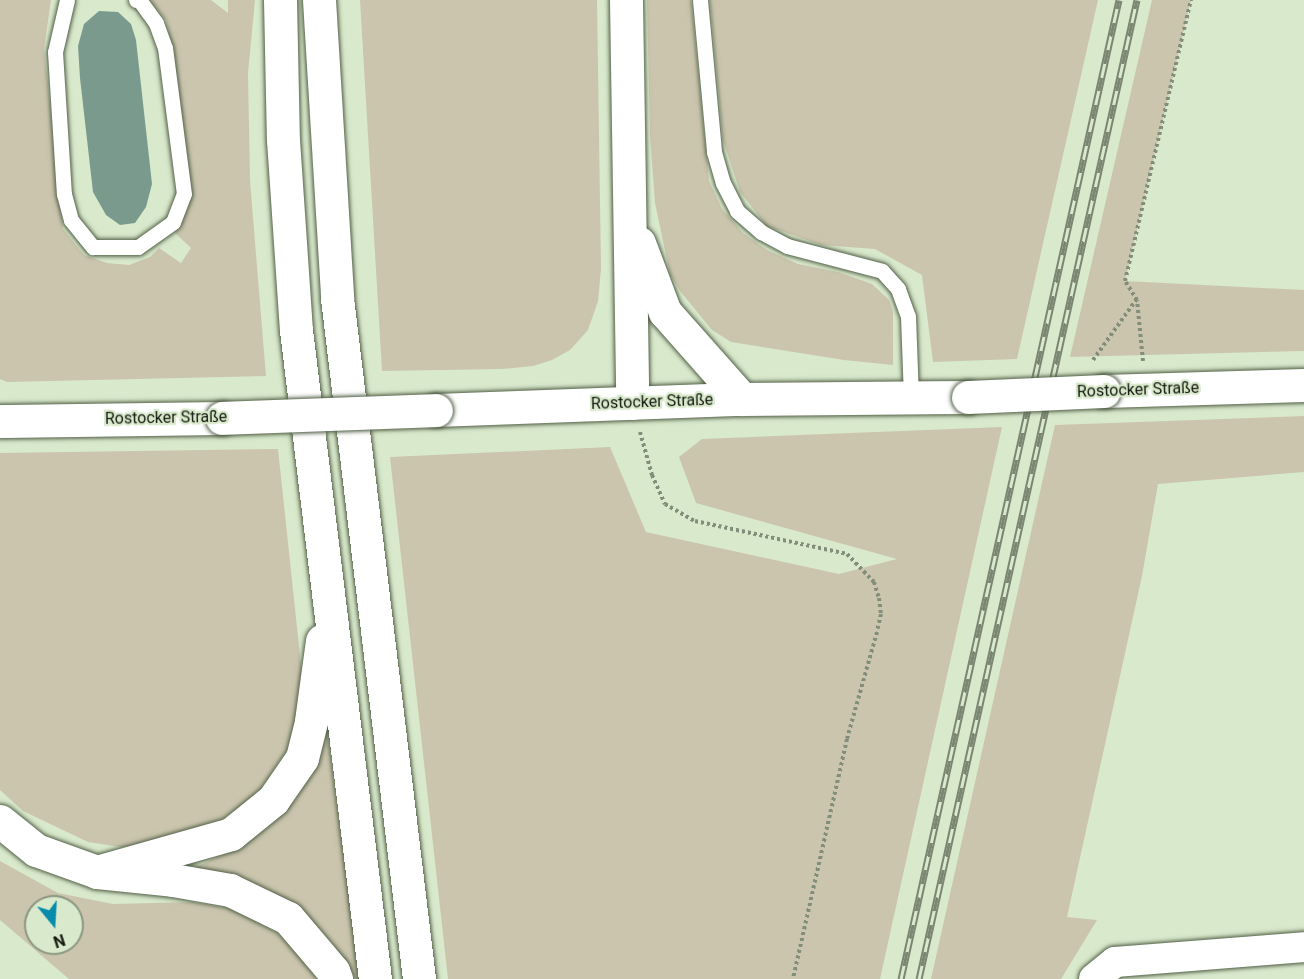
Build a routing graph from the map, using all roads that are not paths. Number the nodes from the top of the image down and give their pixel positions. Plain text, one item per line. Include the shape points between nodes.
1 (67, 0) edge
2 (136, 0) edge
3 (280, 0) edge
4 (319, 0) edge
5 (329, 0) edge
6 (700, 0) edge
7 (624, 9) edge
8 (321, 56) junction
9 (630, 219) junction
10 (1304, 385) edge
11 (911, 397) junction
12 (742, 399) junction
13 (632, 403) junction
14 (0, 421) edge
15 (327, 597) junction
16 (0, 821) edge
17 (97, 872) junction
18 (1304, 947) edge
19 (1226, 952) junction
20 (336, 979) edge
21 (375, 979) edge
22 (419, 979) edge
23 (1094, 979) edge
24 (1198, 979) edge

1 - 2 lane via 55,52 64,194 71,220 93,247 138,247 173,222 184,194 165,48 156,23
3 - 15 main road via 283,140 296,330
4 - 8 main road
5 - 8 main road
6 - 11 lane via 714,152 737,211 761,232 788,246 882,271 898,289 908,316
7 - 9 main road
8 - 22 main road via 337,298
9 - 12 main road via 665,312
9 - 13 main road
10 - 11 main road, Rostocker Straße, bridge
11 - 12 main road, Rostocker Straße
12 - 13 main road, Rostocker Straße
13 - 14 main road, Rostocker Straße, bridge via 222,418
15 - 17 main road via 311,721 302,758 273,800 231,834
15 - 21 main road
16 - 17 main road via 36,850
17 - 20 main road via 230,890 288,918 333,970
18 - 19 street
19 - 23 street via 1115,962
19 - 24 street

